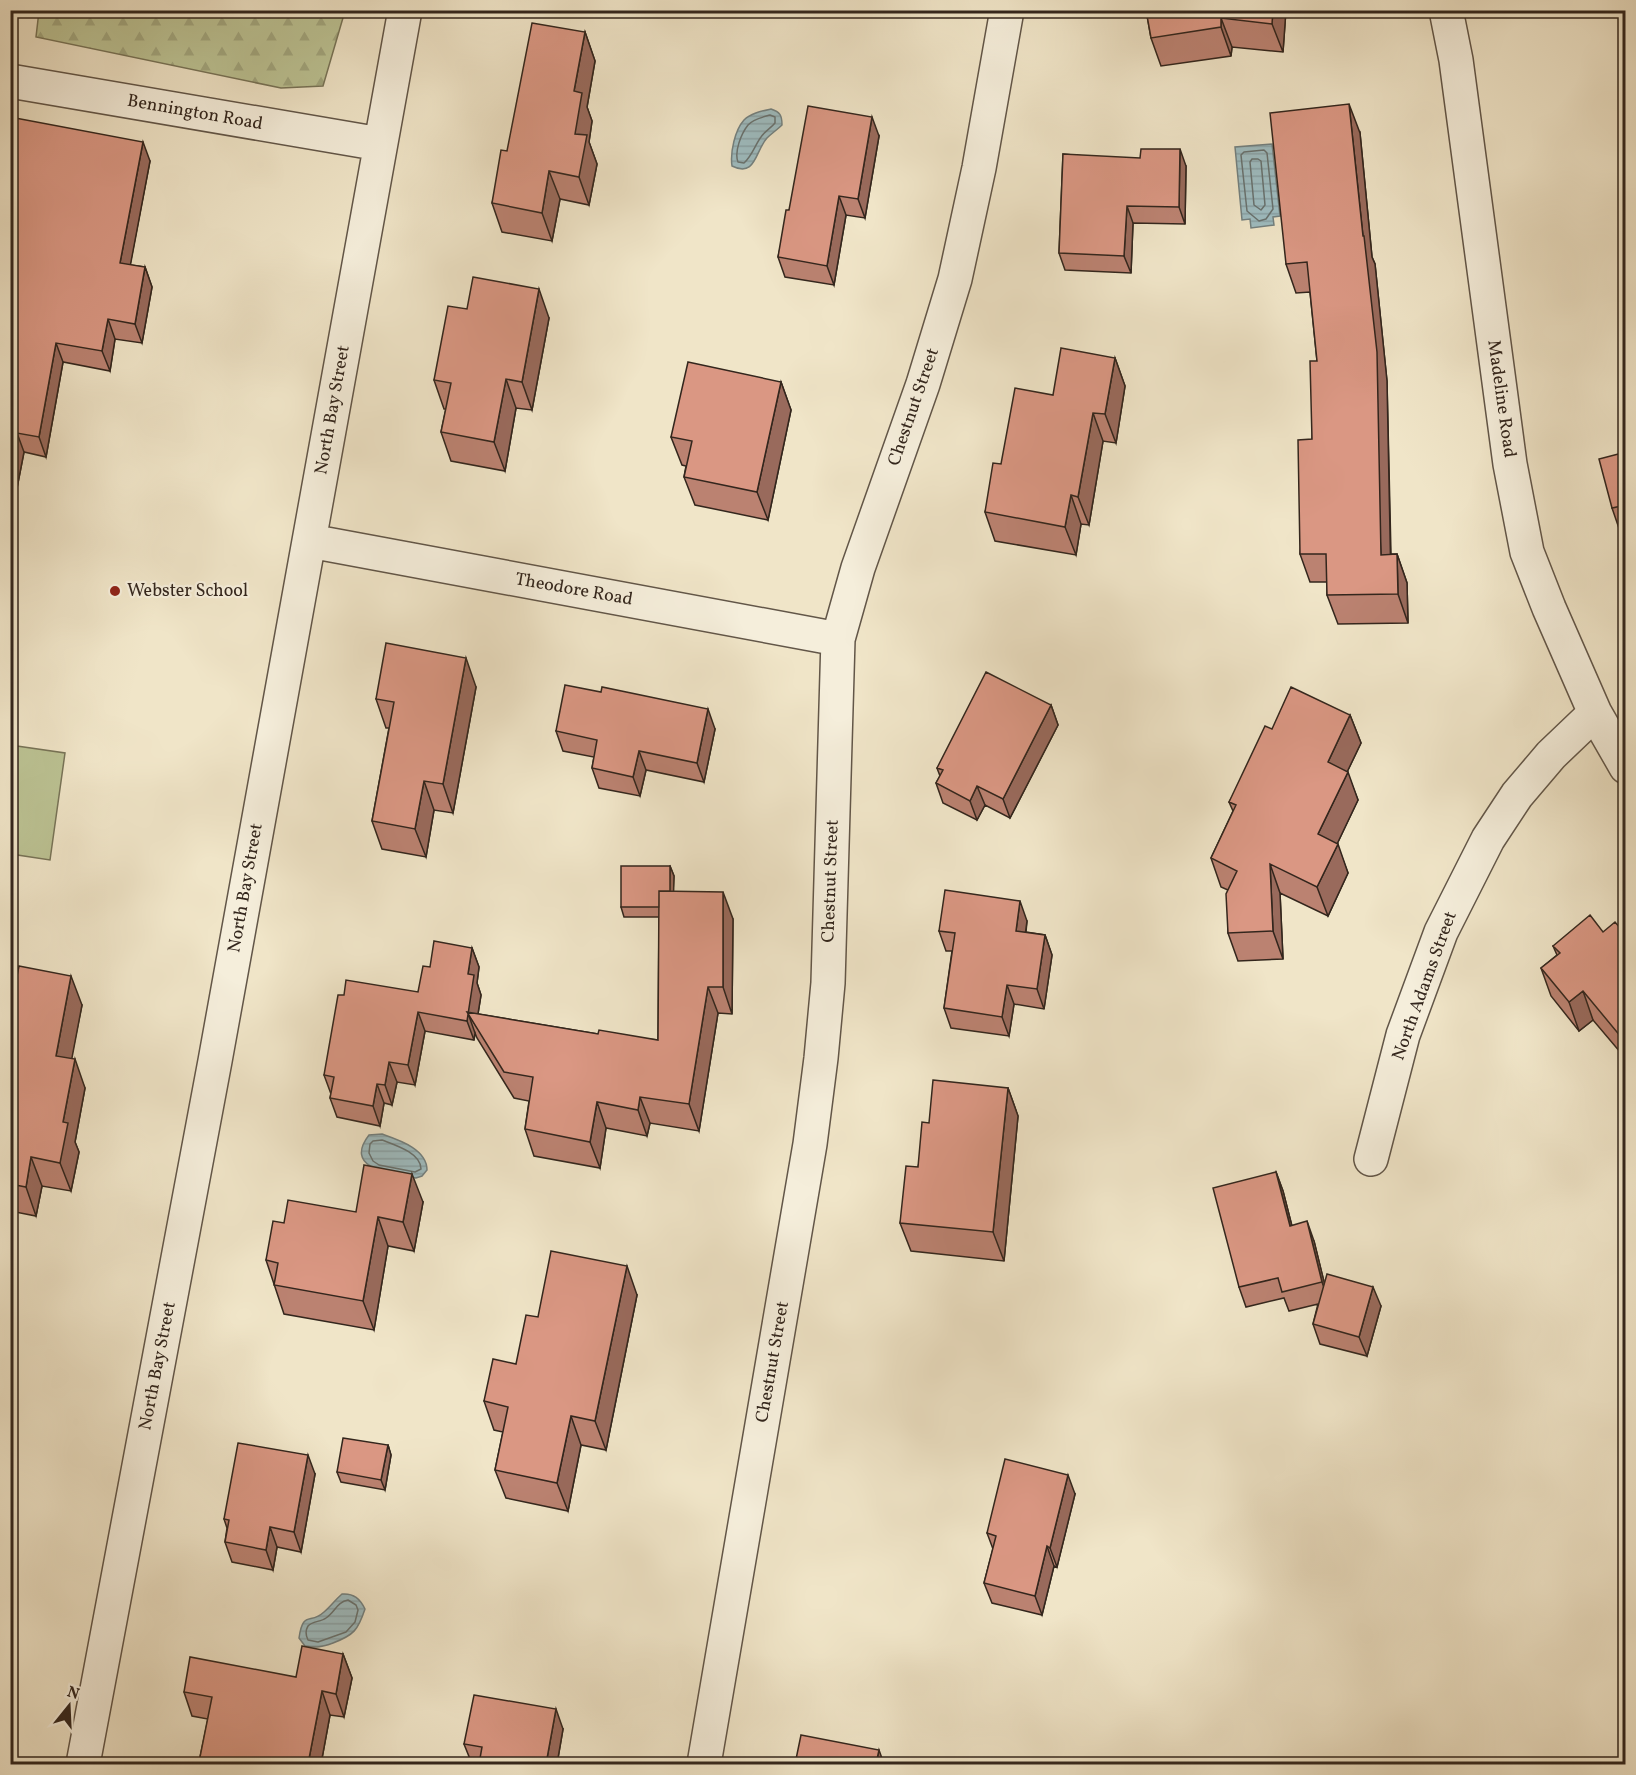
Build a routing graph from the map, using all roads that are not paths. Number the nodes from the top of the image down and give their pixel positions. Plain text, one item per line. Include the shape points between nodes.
1 (405, 10) edge
2 (1007, 10) edge
3 (1446, 10) edge
4 (10, 81) edge
5 (380, 144) junction
6 (310, 542) junction
7 (838, 639) junction
8 (1595, 713) junction
9 (1626, 767) edge
10 (1371, 1159) dead end
11 (84, 1764) edge
12 (704, 1764) edge

1 - 5 street, North Bay Street
2 - 7 street, Chestnut Street via 980,168 955,279
3 - 8 street, Madeline Road via 1510,464 1527,552
4 - 5 street, Bennington Road
5 - 6 street, North Bay Street
6 - 7 street, Theodore Road
6 - 11 street, North Bay Street
7 - 12 street, Chestnut Street via 828,983 822,1058
8 - 9 street, Madeline Road
8 - 10 street, North Adams Street via 1517,795 1488,839 1441,932 1403,1035

